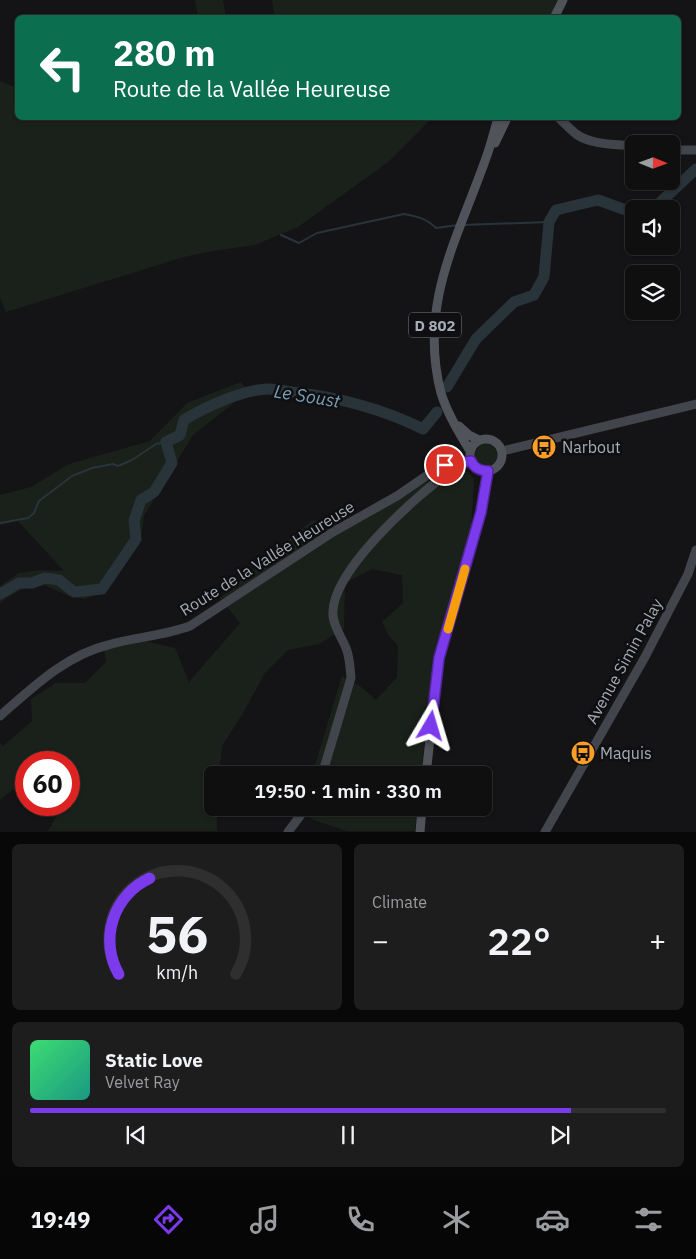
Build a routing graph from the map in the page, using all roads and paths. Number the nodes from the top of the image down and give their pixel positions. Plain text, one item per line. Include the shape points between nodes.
1 (562, 0) edge
2 (555, 15) edge
3 (497, 120) edge
4 (506, 120) edge
5 (561, 120) edge
6 (625, 144) edge
7 (680, 150) edge
8 (696, 150) edge
9 (487, 156) junction
10 (696, 404) edge
11 (453, 420) junction
12 (479, 440) junction
13 (470, 451) junction
14 (502, 451) junction
15 (471, 461) junction
16 (452, 464) junction
17 (484, 471) junction
18 (696, 550) edge
19 (0, 716) edge
20 (325, 766) edge
21 (427, 766) edge
22 (300, 816) edge
23 (421, 816) edge
24 (288, 832) edge
25 (420, 832) edge
26 (545, 832) edge

1 - 2 main road
3 - 9 main road, D 802
4 - 9 main road, D 802
5 - 6 street via 576,134 586,138
7 - 8 street
9 - 11 main road, D 802 via 460,225 437,300 438,378
10 - 14 street
11 - 12 main road, D 802
11 - 13 main road, D 802
12 - 13 main road
12 - 14 main road via 496,441
13 - 15 main road
14 - 17 main road via 502,460 497,468
15 - 16 street, Route de la Vallée Heureuse
15 - 17 main road
16 - 19 street, Route de la Vallée Heureuse via 445,465 348,522 190,626 172,633 88,651 62,666
16 - 20 street via 448,473 415,499 362,554 340,585 333,617 346,650 351,678
17 - 21 main road via 481,512 439,658
18 - 26 street, Avenue Simin Palay via 688,574 646,657
22 - 24 street
23 - 25 main road

